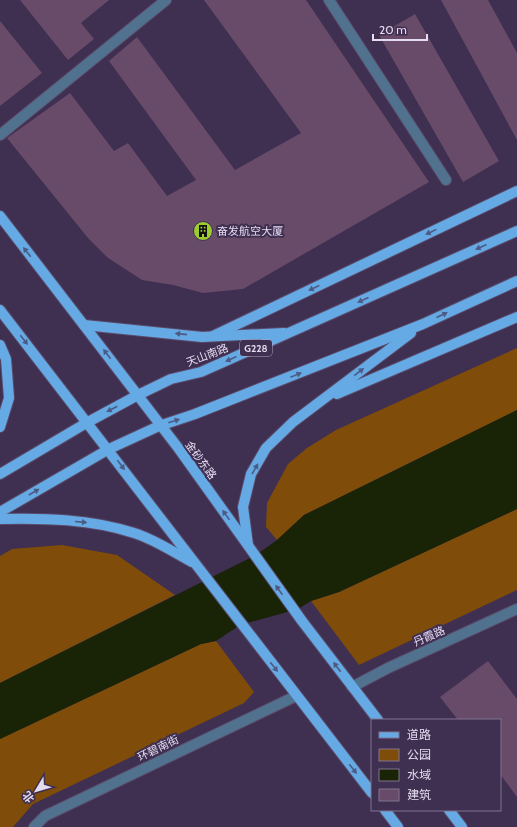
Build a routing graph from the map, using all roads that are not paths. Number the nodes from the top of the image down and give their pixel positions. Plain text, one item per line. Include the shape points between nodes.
1 (166, 0) edge
2 (329, 0) edge
3 (0, 135) edge
4 (446, 180) dead end
5 (517, 191) edge
6 (0, 216) edge
7 (517, 231) edge
8 (517, 281) edge
9 (0, 310) edge
10 (517, 317) edge
11 (423, 324) junction
12 (84, 325) junction
13 (290, 333) junction
14 (213, 336) junction
15 (0, 346) edge
16 (138, 395) junction
17 (321, 401) junction
18 (88, 422) junction
19 (159, 426) junction
20 (0, 428) edge
21 (109, 448) junction
22 (0, 474) edge
23 (0, 512) edge
24 (0, 519) edge
25 (248, 547) junction
26 (195, 563) junction
27 (517, 609) edge
28 (352, 686) junction
29 (296, 696) junction
30 (377, 719) edge
31 (371, 792) edge
32 (386, 811) edge
33 (450, 811) edge
34 (34, 827) edge
35 (398, 827) edge
36 (462, 827) edge

1 - 3 street
2 - 4 street
5 -> 14 main road
12 -> 6 main road, 金砂东路
7 -> 13 main road, 天山南路 / G228
11 -> 8 main road
9 -> 18 main road
10 - 17 main road
17 -> 11 main road
19 -> 11 main road
14 -> 12 main road
16 -> 12 main road, 金砂东路
13 - 14 main road
13 -> 16 main road, 天山南路 / G228 via 201,372 171,379
15 - 20 main road via 6,359 10,398
16 -> 18 main road, 天山南路 / G228
16 - 19 main road, 金砂东路
25 -> 17 main road via 243,507 251,474 266,448 293,422
18 - 21 main road
18 - 22 main road, 天山南路 / G228
19 - 21 main road
25 -> 19 main road, 金砂东路
23 -> 21 main road
21 -> 26 main road
24 -> 26 main road via 41,518 88,523 135,533
28 -> 25 main road, 金砂东路
26 -> 29 main road
27 - 28 street, 丹霞路
28 - 30 main road, 金砂东路
29 -> 31 main road
29 - 34 street, 环碧南街 via 45,816
32 - 35 main road
33 - 36 main road

